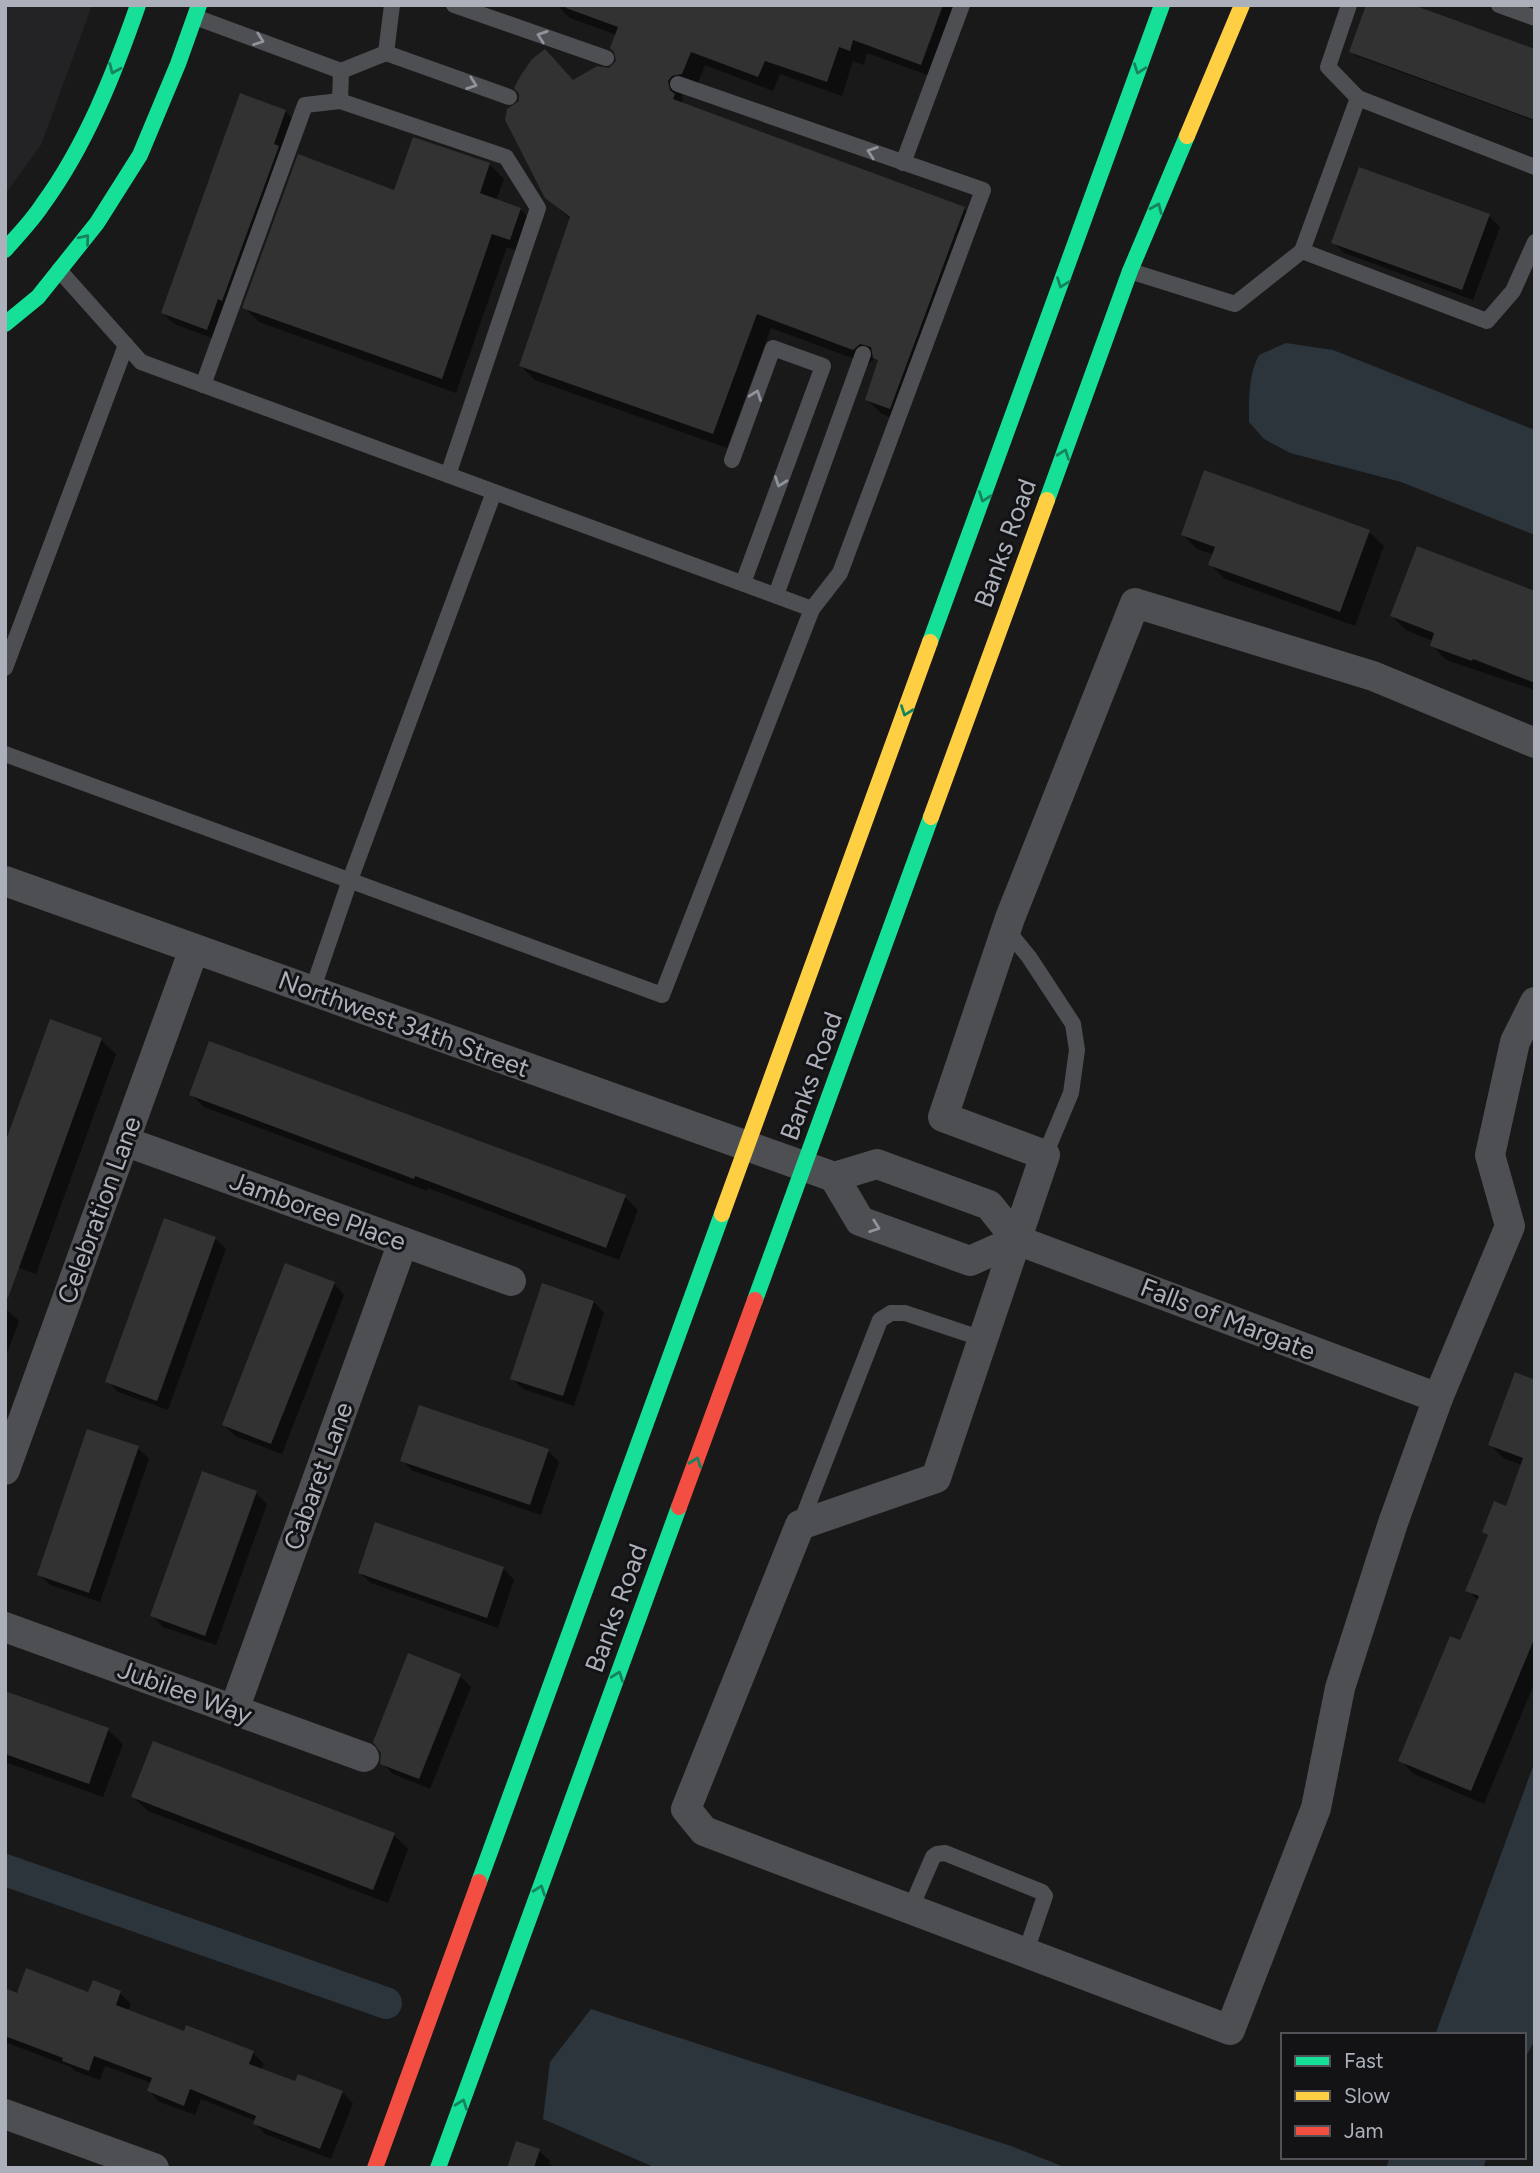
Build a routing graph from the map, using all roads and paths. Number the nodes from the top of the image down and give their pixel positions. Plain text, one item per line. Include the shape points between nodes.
1 (138, 5) edge
2 (392, 5) edge
3 (454, 5) edge
4 (962, 5) edge
5 (1163, 5) edge
6 (1242, 5) edge
7 (1349, 5) edge
8 (1499, 5) edge
9 (197, 11) edge
10 (1535, 18) edge
11 (386, 53) junction
12 (606, 58) dead end
13 (341, 71) junction
14 (678, 84) dead end
15 (509, 97) dead end
16 (1358, 98) junction
17 (340, 101) junction
18 (903, 163) junction
19 (1535, 167) edge
20 (1535, 242) edge
21 (5, 250) edge
22 (1302, 251) junction
23 (59, 270) junction
24 (1130, 271) junction
25 (5, 324) edge
26 (126, 345) junction
27 (863, 354) dead end
28 (203, 385) junction
29 (732, 460) dead end
30 (447, 475) junction
31 (494, 492) junction
32 (743, 583) junction
33 (776, 595) junction
34 (811, 609) junction
35 (5, 668) edge
36 (1535, 743) edge
37 (5, 754) edge
38 (351, 880) junction
39 (5, 881) edge
40 (1006, 929) junction
41 (194, 949) junction
42 (312, 991) junction
43 (1535, 1002) edge
44 (124, 1141) junction
45 (748, 1146) junction
46 (1045, 1154) junction
47 (804, 1166) junction
48 (834, 1177) junction
49 (1017, 1240) junction
50 (402, 1242) junction
51 (511, 1281) dead end
52 (983, 1339) junction
53 (1438, 1398) junction
54 (5, 1470) edge
55 (800, 1525) junction
56 (5, 1628) edge
57 (234, 1710) junction
58 (364, 1757) dead end
59 (910, 1910) junction
60 (1025, 1954) junction
61 (5, 2114) edge
62 (155, 2168) edge
63 (375, 2168) edge
64 (438, 2168) edge

1 -> 21 street via 88,131 48,198
2 - 11 lane
12 -> 3 lane
4 - 18 lane
5 -> 45 street, Banks Road
24 -> 6 street, Banks Road
7 - 16 lane via 1328,67
8 - 10 lane
9 -> 13 lane
23 -> 9 street via 97,223 140,155
11 - 13 lane
11 -> 15 lane
13 - 17 lane
18 -> 14 lane
16 - 19 lane
16 - 22 lane
17 - 28 lane via 305,105
17 - 30 lane via 506,157 538,208
18 - 34 lane via 983,190 840,573
20 - 22 lane via 1513,291 1486,321
22 - 24 lane via 1235,304
23 - 25 street via 38,297
23 - 26 lane
47 -> 24 street, Banks Road
26 - 28 lane via 141,362
26 - 35 lane
27 - 33 lane
28 - 30 lane
29 -> 32 lane via 772,348 823,366
30 - 31 lane
31 - 32 lane
31 - 38 lane
32 - 33 lane
33 - 34 lane
34 - 38 lane via 662,995
36 - 40 street via 1373,676 1135,603
37 - 38 lane
38 - 42 lane
39 - 41 street, Northwest 34th Street
40 - 46 lane via 1073,1024 1077,1050 1071,1093
40 - 46 street via 943,1117
41 - 42 street, Northwest 34th Street
41 - 44 street, Celebration Lane
42 - 45 street, Northwest 34th Street
43 - 53 street via 1515,1042 1490,1155 1510,1226
44 - 50 street, Jamboree Place
44 - 54 street, Celebration Lane
45 - 47 street, Northwest 34th Street
45 - 63 street, Banks Road
46 - 49 street
47 - 48 street
64 -> 47 street, Banks Road
48 - 49 street via 877,1164 989,1205
48 -> 49 street via 860,1221 970,1261
49 - 52 street
49 - 53 street, Falls of Margate
50 - 51 street, Jamboree Place
50 - 57 street, Cabaret Lane
52 - 55 street via 936,1478
52 - 55 lane via 905,1313 891,1313 880,1320
53 - 60 street via 1340,1688 1316,1808 1230,2030
55 - 59 street via 686,1809 704,1831
56 - 57 street, Jubilee Way
57 - 58 street, Jubilee Way
59 - 60 street
59 - 60 lane via 933,1857 945,1853 1042,1892 1043,1906
61 - 62 street

